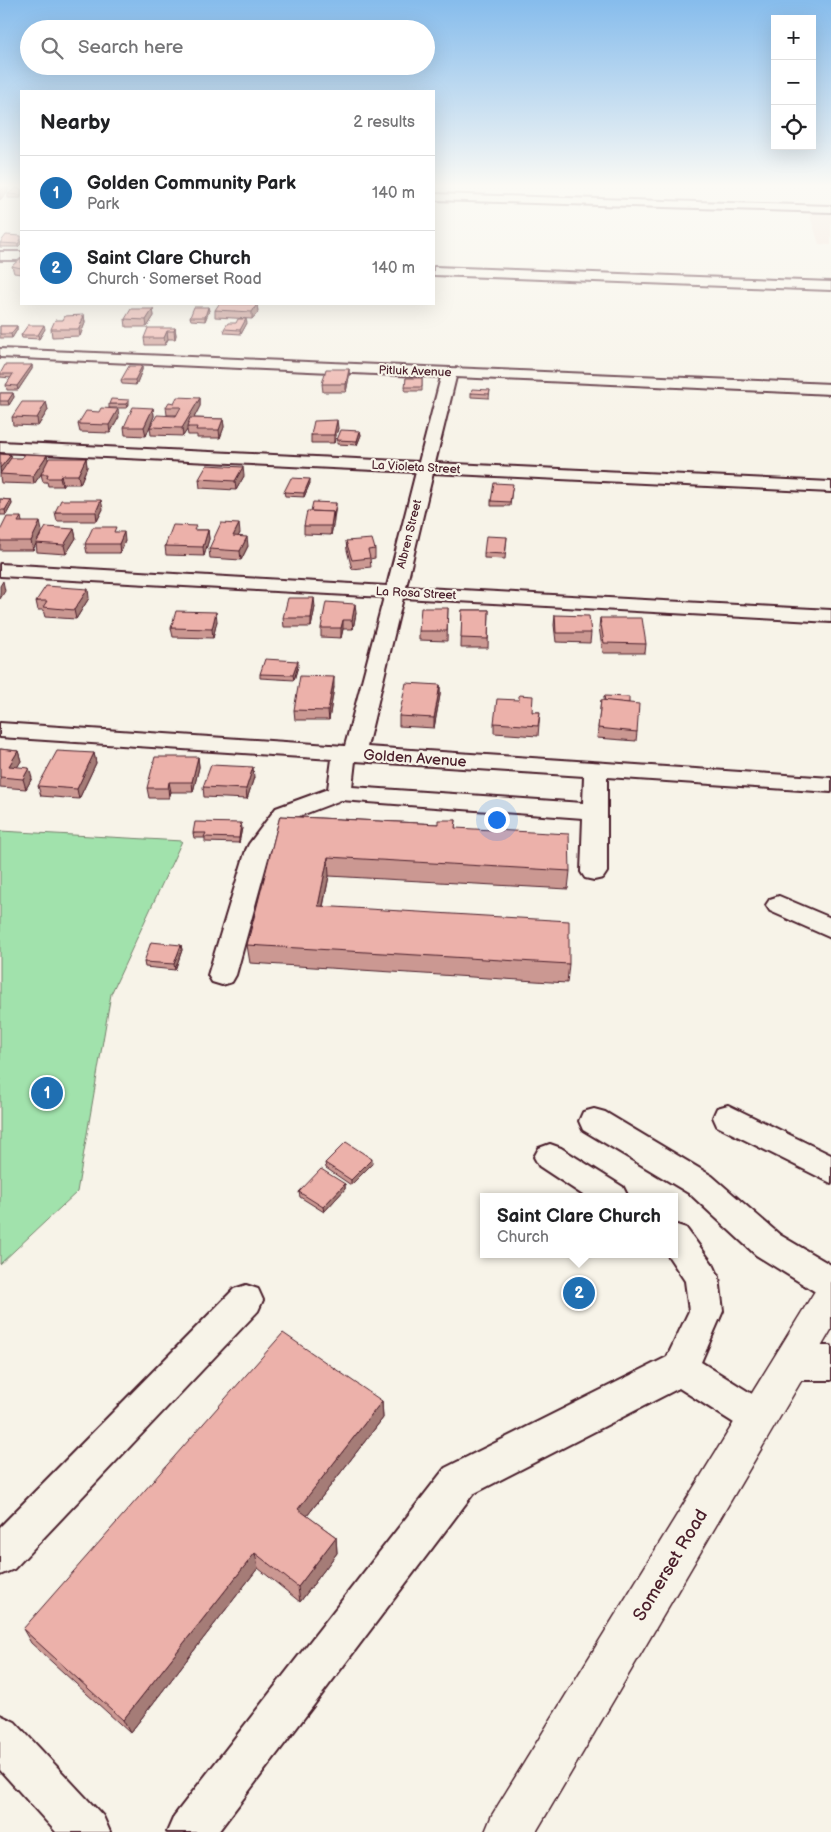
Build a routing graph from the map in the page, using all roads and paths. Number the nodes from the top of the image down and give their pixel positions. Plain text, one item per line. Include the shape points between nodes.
1 (435, 271) edge
2 (831, 286) edge
3 (0, 353) edge
4 (450, 372) junction
5 (831, 389) edge
6 (0, 447) edge
7 (426, 467) junction
8 (831, 487) edge
9 (0, 570) edge
10 (394, 592) junction
11 (831, 616) edge
12 (0, 730) edge
13 (349, 753) junction
14 (596, 770) junction
15 (831, 785) edge
16 (338, 793) junction
17 (595, 811) junction
18 (594, 872) dead end
19 (779, 905) dead end
20 (831, 929) edge
21 (222, 975) dead end
22 (728, 1116) dead end
23 (594, 1121) dead end
24 (550, 1157) dead end
25 (831, 1170) edge
26 (606, 1193) edge
27 (678, 1244) edge
28 (831, 1283) edge
29 (831, 1297) edge
30 (246, 1300) dead end
31 (791, 1363) junction
32 (831, 1363) edge
33 (680, 1370) junction
34 (758, 1418) junction
35 (0, 1555) edge
36 (0, 1736) edge
37 (87, 1832) edge
38 (190, 1832) edge
39 (509, 1832) edge

1 - 2 street
3 - 4 street, Pitluk Avenue
4 - 5 street, Pitluk Avenue
4 - 7 street, Albren Street
6 - 7 street, La Violeta Street
7 - 8 street, La Violeta Street
7 - 10 street, Albren Street
9 - 10 street, La Rosa Street
10 - 11 street, La Rosa Street
10 - 13 street, Albren Street
12 - 13 street, Golden Avenue
13 - 14 street, Golden Avenue
13 - 16 street, Albren Street
14 - 15 street, Golden Avenue
14 - 17 street
16 - 17 street
16 - 21 street via 285,813 258,850
17 - 18 street
19 - 20 street
22 - 25 street
23 - 28 street via 701,1185 768,1245
24 - 26 street
27 - 33 street via 702,1277 706,1311
29 - 31 main road, Somerset Road
30 - 35 street
31 - 32 street
31 - 34 main road, Somerset Road
33 - 34 street
33 - 38 street via 459,1481
34 - 39 main road, Somerset Road
36 - 37 street

